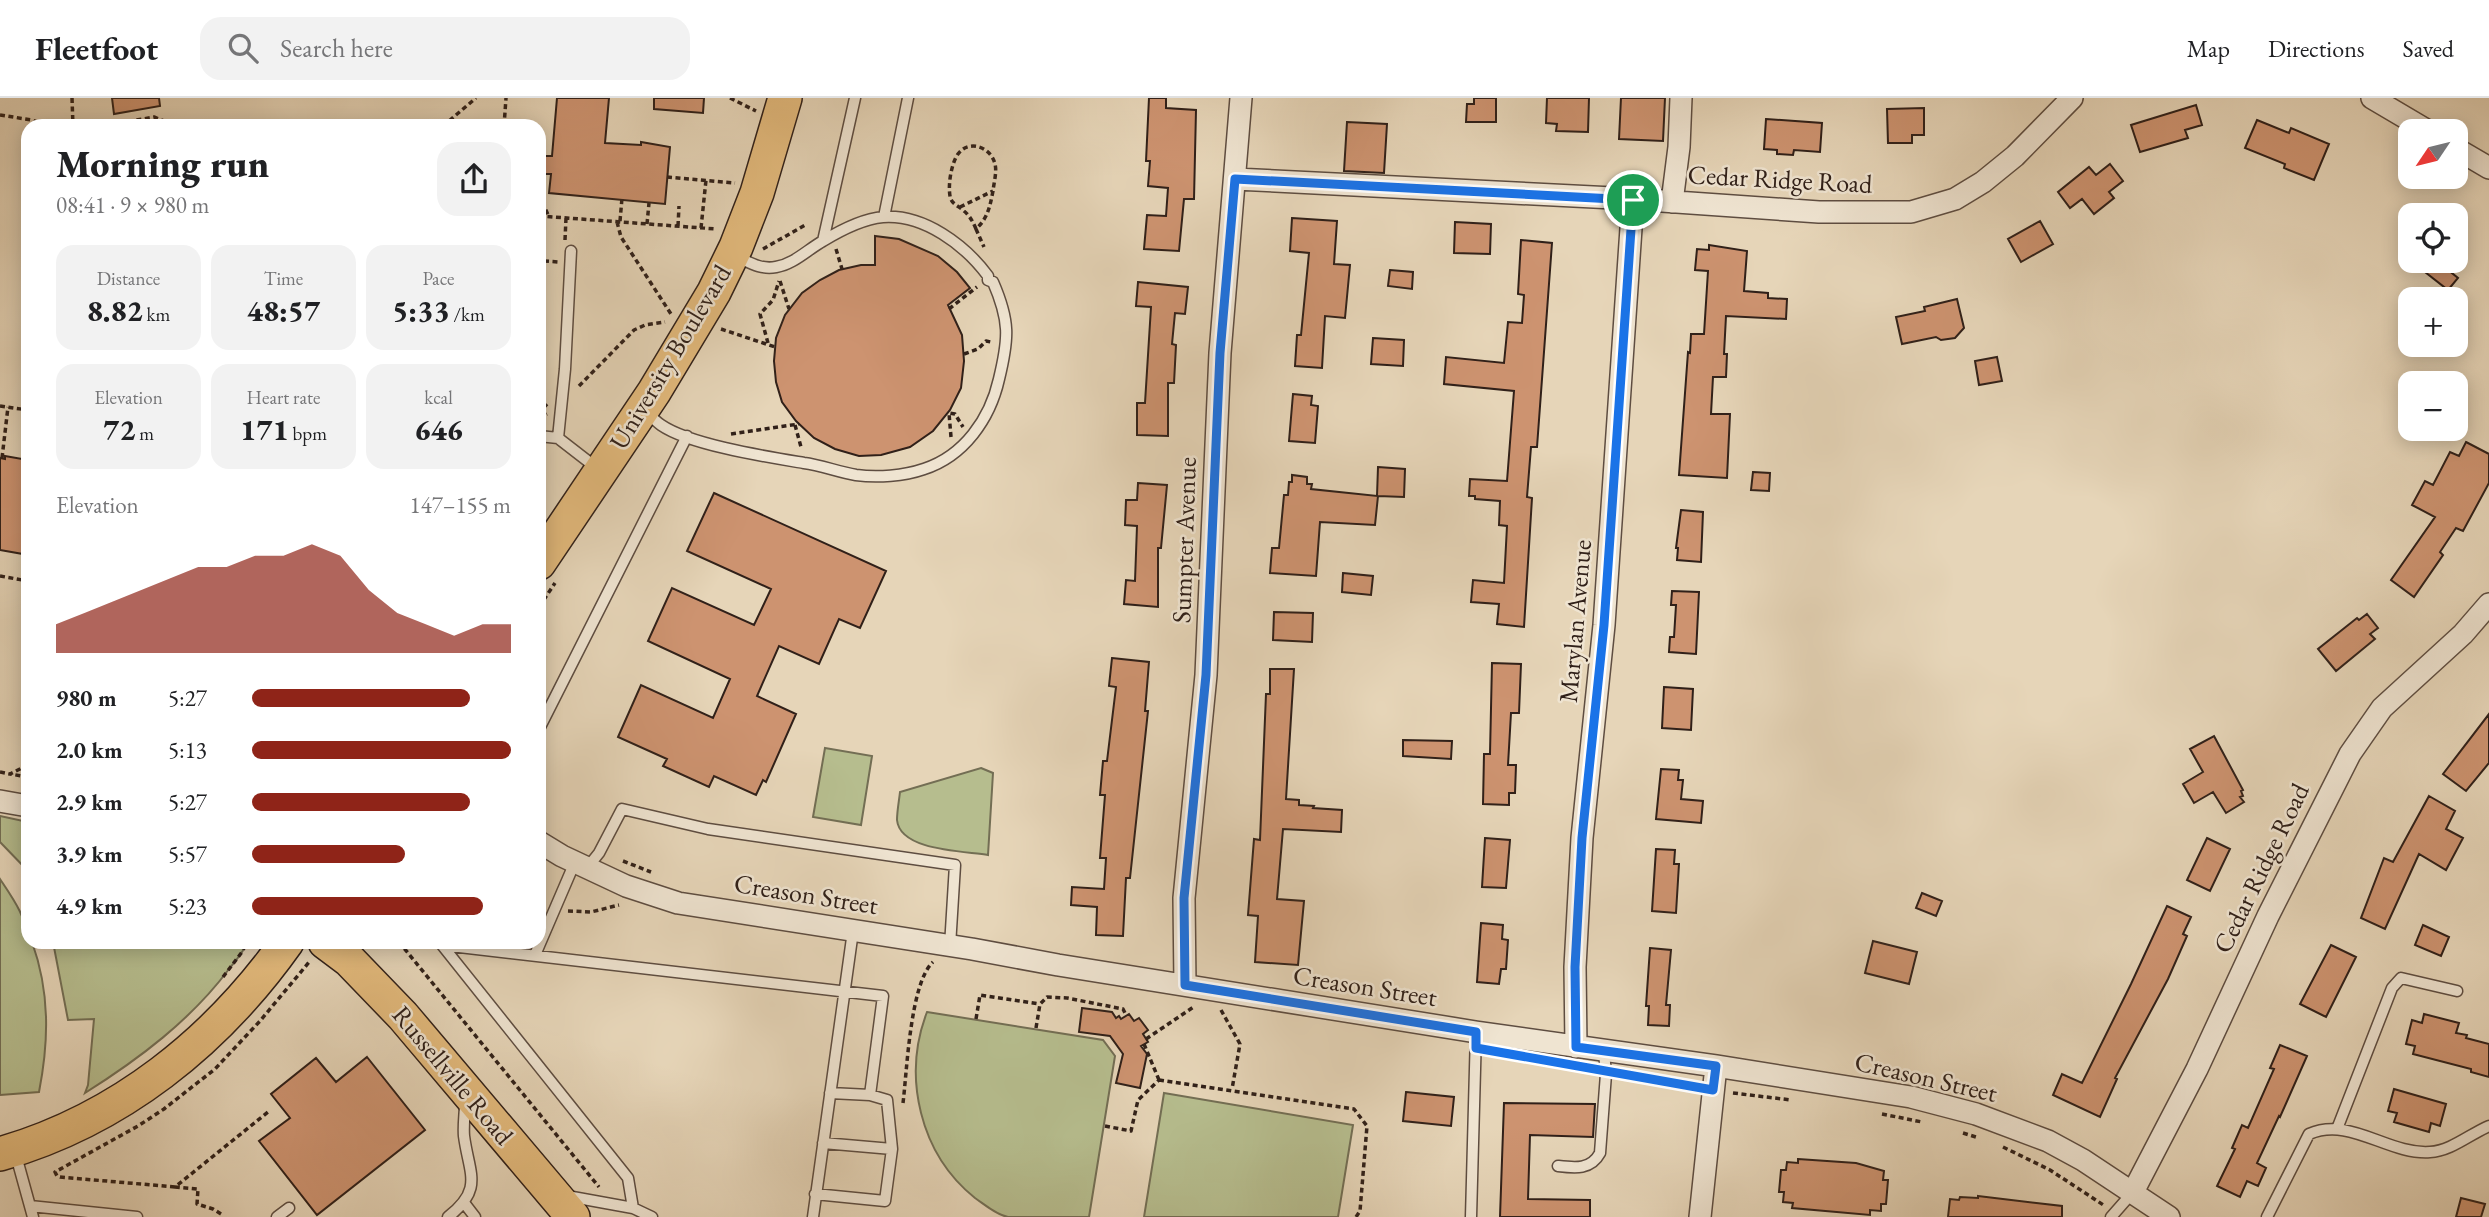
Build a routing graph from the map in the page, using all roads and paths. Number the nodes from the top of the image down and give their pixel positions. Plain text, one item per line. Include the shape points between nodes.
1 (72, 98) edge
2 (476, 98) edge
3 (506, 98) edge
4 (730, 98) edge
5 (855, 98) edge
6 (908, 98) edge
7 (1241, 98) edge
8 (1681, 98) edge
9 (2072, 98) edge
10 (2372, 98) edge
11 (771, 105) edge
12 (0, 115) edge
13 (26, 119) edge
14 (73, 119) edge
15 (136, 119) edge
16 (158, 119) edge
17 (451, 119) edge
18 (504, 119) edge
19 (2408, 119) edge
20 (2468, 156) edge
21 (2489, 168) edge
22 (667, 177) dead end
23 (1235, 179) junction
24 (706, 180) junction
25 (737, 183) dead end
26 (993, 191) junction
27 (622, 198) dead end
28 (1633, 200) junction
29 (1672, 202) junction
30 (649, 203) dead end
31 (679, 206) dead end
32 (960, 207) junction
33 (546, 210) edge
34 (546, 217) edge
35 (549, 217) junction
36 (884, 217) junction
37 (618, 221) junction
38 (647, 224) junction
39 (807, 224) dead end
40 (678, 226) junction
41 (701, 228) junction
42 (976, 229) junction
43 (828, 240) junction
44 (737, 245) junction
45 (571, 251) dead end
46 (546, 261) edge
47 (563, 262) dead end
48 (842, 269) dead end
49 (988, 278) junction
50 (789, 309) dead end
51 (948, 309) dead end
52 (723, 330) dead end
53 (768, 344) junction
54 (1007, 344) junction
55 (775, 346) dead end
56 (964, 354) dead end
57 (561, 404) junction
58 (0, 406) edge
59 (8, 407) junction
60 (643, 408) junction
61 (21, 409) edge
62 (546, 414) edge
63 (728, 435) dead end
64 (687, 436) junction
65 (546, 437) edge
66 (558, 438) junction
67 (2, 458) dead end
68 (806, 463) junction
69 (601, 471) junction
70 (546, 552) edge
71 (0, 576) edge
72 (21, 580) edge
73 (2489, 604) edge
74 (546, 715) edge
75 (21, 768) edge
76 (0, 772) edge
77 (10, 774) junction
78 (21, 776) edge
79 (0, 802) edge
80 (21, 805) edge
81 (546, 845) edge
82 (586, 862) junction
83 (659, 875) dead end
84 (628, 904) dead end
85 (566, 911) dead end
86 (853, 931) junction
87 (546, 935) edge
88 (950, 946) junction
89 (244, 949) edge
90 (282, 949) edge
91 (334, 949) edge
92 (405, 949) edge
93 (445, 949) edge
94 (479, 949) edge
95 (538, 949) edge
96 (535, 955) junction
97 (934, 961) dead end
98 (303, 971) dead end
99 (220, 981) dead end
100 (1185, 985) junction
101 (844, 990) junction
102 (2457, 992) dead end
103 (1200, 1003) dead end
104 (1040, 1004) junction
105 (1219, 1007) dead end
106 (1126, 1015) dead end
107 (976, 1019) dead end
108 (1036, 1028) dead end
109 (1476, 1032) junction
110 (1146, 1039) dead end
111 (1144, 1044) dead end
112 (1576, 1047) junction
113 (1605, 1061) junction
114 (1716, 1066) junction
115 (1159, 1080) junction
116 (466, 1089) junction
117 (1232, 1089) junction
118 (1713, 1090) junction
119 (830, 1093) junction
120 (870, 1095) junction
121 (1799, 1101) dead end
122 (903, 1106) dead end
123 (268, 1112) dead end
124 (1870, 1112) dead end
125 (1931, 1124) dead end
126 (1105, 1126) dead end
127 (2489, 1126) edge
128 (2337, 1129) junction
129 (1954, 1130) dead end
130 (1987, 1141) dead end
131 (822, 1143) junction
132 (1998, 1145) dead end
133 (892, 1149) junction
134 (7, 1152) edge
135 (1558, 1166) dead end
136 (546, 1186) junction
137 (175, 1187) junction
138 (601, 1189) dead end
139 (2133, 1192) junction
140 (815, 1194) junction
141 (465, 1204) junction
142 (289, 1208) dead end
143 (633, 1208) junction
144 (31, 1211) edge
145 (220, 1214) dead end
146 (2113, 1214) edge
147 (137, 1217) edge
148 (277, 1217) edge
149 (449, 1217) edge
150 (475, 1217) edge
151 (573, 1217) edge
152 (652, 1217) edge
153 (813, 1217) edge
154 (1356, 1217) edge
155 (1471, 1217) edge
156 (1700, 1217) edge
157 (2169, 1217) edge
158 (2267, 1217) edge

1 - 14 path
2 - 17 path
3 - 18 path
4 - 11 path
5 - 43 lane
6 - 36 lane
7 - 23 street, Sumpter Avenue
8 - 29 street
9 - 29 street, Cedar Ridge Road via 1983,182 1927,209 1819,212
10 - 19 street
11 - 44 main road, University Boulevard via 757,193
12 - 13 path
15 - 16 path
20 - 21 street
22 - 24 path
23 - 28 street, Cedar Ridge Road
23 - 100 street, Sumpter Avenue via 1220,353 1206,675 1184,898
24 - 25 path
24 - 41 path
26 - 32 path
26 - 32 path via 996,170 992,157 983,148 965,148 956,157 951,178 950,198
26 - 42 path via 988,214
27 - 37 path
28 - 29 street, Cedar Ridge Road
28 - 112 street, Marylan Avenue via 1604,625 1581,851
30 - 38 path
31 - 40 path
32 - 42 path
33 - 35 path
34 - 35 path
35 - 37 path
36 - 43 lane via 865,220
36 - 49 lane via 906,219 949,238 965,249
37 - 38 path
37 - 57 path via 621,237 674,320 634,330
38 - 40 path
39 - 44 path
40 - 41 path
41 - 44 path
42 - 49 path via 997,269
43 - 44 lane via 790,263 761,268
43 - 48 path
44 - 60 main road, University Boulevard via 696,325
45 - 57 lane
46 - 47 path
49 - 51 path
49 - 54 lane via 1002,302
50 - 53 path via 779,279 773,300 760,314
52 - 53 path
53 - 55 path
54 - 56 path via 986,341
54 - 68 lane via 996,393 984,420 970,440 948,456 925,469 893,475 857,475
57 - 62 path
57 - 66 lane
58 - 59 path
59 - 61 path
59 - 67 path
60 - 64 lane via 661,425
60 - 69 main road, University Boulevard
63 - 68 path via 797,425
64 - 68 lane
64 - 74 lane
65 - 66 lane
66 - 69 lane
69 - 70 main road, University Boulevard
71 - 72 path
73 - 139 street, Cedar Ridge Road via 2382,708 2350,754
75 - 77 path
76 - 77 path
77 - 78 path
79 - 80 street
81 - 82 street, Creason Street
82 - 83 path via 626,862
82 - 86 street, Creason Street via 626,886 678,903
82 - 87 lane
82 - 88 lane via 622,809 708,829 955,865
84 - 85 path via 591,912
86 - 88 street, Creason Street
86 - 101 lane
88 - 100 street, Creason Street
89 - 99 path
90 - 134 main road via 219,1022 171,1067 92,1117
91 - 116 main road, Russellville Road via 376,987
92 - 138 path
93 - 143 lane via 628,1178
94 - 96 lane
95 - 96 lane
96 - 101 lane
97 - 122 path via 920,987 912,1020
98 - 137 path via 215,1069 191,1089 138,1126 55,1172 60,1177
100 - 109 street, Creason Street
101 - 119 lane
101 - 120 lane via 883,996
102 - 128 lane via 2401,978 2392,988
103 - 110 path
104 - 106 path via 1047,997 1067,998 1122,1009
104 - 107 path via 980,995
104 - 108 path
105 - 117 path via 1240,1044
109 - 112 street, Creason Street
109 - 155 lane
111 - 115 path
112 - 113 street, Creason Street
113 - 114 street, Creason Street
113 - 118 path
113 - 135 lane via 1600,1153 1584,1167
114 - 118 street
114 - 139 street, Creason Street via 1911,1097 1976,1114 2048,1141
115 - 117 path
115 - 126 path via 1138,1100 1131,1131
116 - 136 main road, Russellville Road
116 - 141 lane via 464,1135 471,1190
117 - 154 path via 1354,1109 1367,1126
118 - 121 path
118 - 156 street
119 - 120 lane
119 - 131 lane
120 - 133 lane via 887,1100
123 - 137 path
124 - 125 path
127 - 128 lane via 2431,1152 2412,1151
128 - 158 lane via 2321,1128 2309,1134
129 - 130 path
131 - 133 lane
131 - 140 lane
132 - 146 path via 2050,1170
133 - 140 lane via 885,1201
134 - 144 lane
136 - 143 lane via 584,1200
136 - 151 main road, Russellville Road
137 - 145 path via 198,1189 197,1204
139 - 146 lane
139 - 157 street, Creason Street
140 - 153 lane
141 - 149 lane
141 - 150 lane
142 - 148 lane
143 - 152 lane
144 - 147 lane

